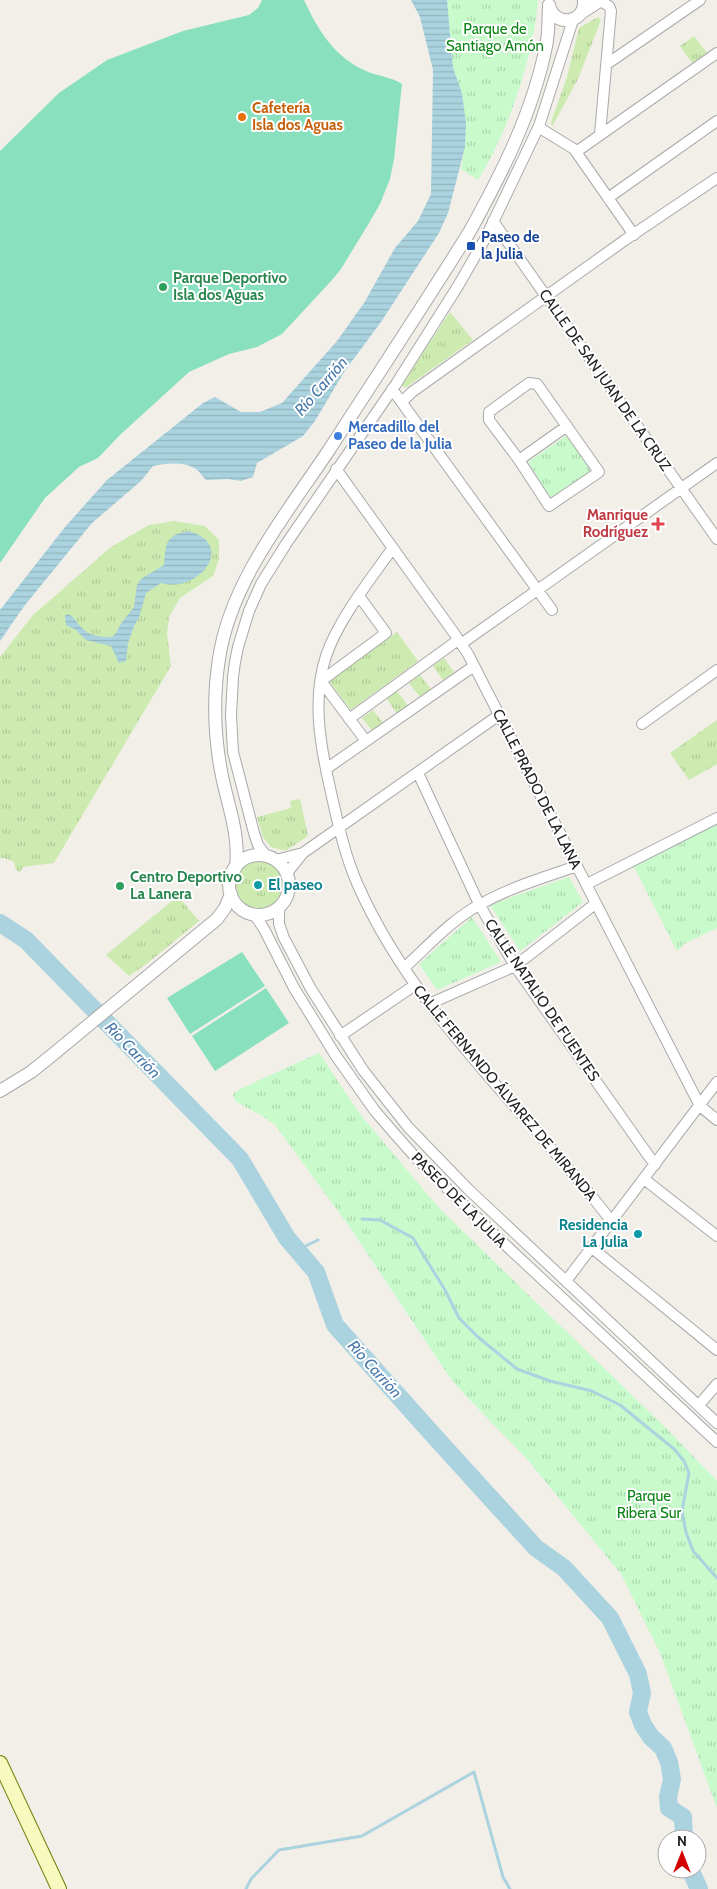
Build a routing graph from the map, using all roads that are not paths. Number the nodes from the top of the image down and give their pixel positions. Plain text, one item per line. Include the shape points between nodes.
1 (584, 0) edge
2 (600, 0) edge
3 (700, 0) edge
4 (549, 4) edge
5 (572, 18) junction
6 (546, 44) junction
7 (717, 53) edge
8 (607, 64) junction
9 (717, 121) edge
10 (539, 126) junction
11 (600, 134) junction
12 (576, 152) junction
13 (717, 178) edge
14 (608, 198) junction
15 (494, 220) junction
16 (634, 235) junction
17 (547, 296) junction
18 (392, 389) junction
19 (402, 402) junction
20 (567, 426) junction
21 (519, 460) junction
22 (717, 463) edge
23 (336, 469) junction
24 (681, 488) junction
25 (717, 539) edge
26 (392, 548) junction
27 (538, 590) junction
28 (359, 596) junction
29 (552, 610) dead end
30 (460, 642) junction
31 (474, 666) junction
32 (717, 670) edge
33 (321, 681) junction
34 (499, 715) junction
35 (349, 719) junction
36 (642, 724) dead end
37 (366, 741) junction
38 (326, 769) junction
39 (418, 773) junction
40 (717, 818) edge
41 (339, 828) junction
42 (237, 839) junction
43 (303, 853) junction
44 (251, 857) junction
45 (271, 858) junction
46 (577, 866) junction
47 (236, 867) junction
48 (287, 873) junction
49 (587, 884) junction
50 (231, 894) junction
51 (479, 904) junction
52 (595, 904) junction
53 (279, 908) junction
54 (242, 909) junction
55 (254, 914) junction
56 (217, 919) junction
57 (515, 966) junction
58 (404, 968) junction
59 (415, 985) junction
60 (429, 1004) junction
61 (340, 1036) junction
62 (717, 1082) edge
63 (0, 1091) edge
64 (700, 1106) junction
65 (717, 1120) edge
66 (655, 1165) junction
67 (644, 1178) junction
68 (612, 1222) junction
69 (717, 1236) edge
70 (592, 1248) junction
71 (566, 1281) junction
72 (717, 1350) edge
73 (717, 1384) edge
74 (699, 1405) junction
75 (717, 1423) edge
76 (717, 1442) edge
77 (0, 1763) edge
78 (59, 1889) edge

1 - 5 street via 584,8
2 - 5 street
2 - 8 street via 611,11
3 - 8 street
4 - 5 street via 554,16
4 - 6 street
5 - 6 street via 552,34
5 - 10 street
6 - 42 street via 523,121 508,158 470,231 272,535 234,605 219,657 214,708 221,771
7 - 11 street
8 - 11 street
9 - 14 street
10 - 12 street
10 - 15 street
11 - 12 street
12 - 14 street
13 - 16 street
14 - 16 street
15 - 17 street, CALLE DE SAN JUAN DE LA CRUZ
15 - 18 street via 458,286
16 - 17 street
17 - 19 street
17 - 24 street, CALLE DE SAN JUAN DE LA CRUZ
18 - 19 street
18 - 23 street
19 - 27 street
20 - 21 street
20 - 21 street via 537,384 529,382 489,412 489,420
20 - 21 street via 599,472 549,506
22 - 24 street
23 - 26 street, CALLE PRADO DE LA LANA
23 - 45 street via 261,584 249,611 232,677 233,752 258,845
24 - 25 street, CALLE DE SAN JUAN DE LA CRUZ
24 - 27 street
26 - 28 street, CALLE FERNANDO ÁLVAREZ DE MIRANDA
26 - 30 street, CALLE PRADO DE LA LANA
27 - 29 street
27 - 30 street
28 - 33 street, CALLE FERNANDO ÁLVAREZ DE MIRANDA via 326,655
28 - 33 street via 386,633
30 - 31 street, CALLE PRADO DE LA LANA
30 - 35 street
31 - 34 street, CALLE PRADO DE LA LANA
31 - 37 street
32 - 36 street
33 - 35 street
33 - 38 street, CALLE FERNANDO ÁLVAREZ DE MIRANDA via 319,722
34 - 39 street
34 - 46 street, CALLE PRADO DE LA LANA
35 - 37 street
37 - 38 street
38 - 41 street, CALLE FERNANDO ÁLVAREZ DE MIRANDA
39 - 41 street
39 - 51 street, CALLE NATALIO DE FUENTES
40 - 49 street
41 - 43 street
41 - 58 street, CALLE FERNANDO ÁLVAREZ DE MIRANDA via 356,881
42 - 44 street
42 - 47 street
43 - 45 street
43 - 48 street
44 - 45 street
44 - 47 street
45 - 48 street
46 - 49 street, CALLE PRADO DE LA LANA
46 - 51 street
47 - 50 street via 231,877
48 - 53 street via 288,892
49 - 52 street, CALLE PRADO DE LA LANA
50 - 54 street
50 - 56 street
51 - 57 street, CALLE NATALIO DE FUENTES
51 - 58 street
52 - 57 street
52 - 64 street, CALLE PRADO DE LA LANA
53 - 55 street via 267,914
53 - 61 street, PASEO DE LA JULIA via 284,938
54 - 55 street
54 - 56 street
55 - 76 street, PASEO DE LA JULIA via 336,1056 394,1133 498,1238
56 - 63 street via 31,1072
57 - 60 street
57 - 66 street, CALLE NATALIO DE FUENTES
58 - 59 street, CALLE FERNANDO ÁLVAREZ DE MIRANDA
59 - 60 street, CALLE FERNANDO ÁLVAREZ DE MIRANDA
59 - 61 street
60 - 68 street, CALLE FERNANDO ÁLVAREZ DE MIRANDA
61 - 71 street, PASEO DE LA JULIA via 408,1127 468,1189
62 - 64 street
64 - 65 street, CALLE PRADO DE LA LANA
64 - 66 street
66 - 67 street
67 - 68 street
67 - 69 street
68 - 70 street
70 - 71 street
70 - 72 street
71 - 74 street, PASEO DE LA JULIA
73 - 74 street
74 - 75 street, PASEO DE LA JULIA
77 - 78 main road

